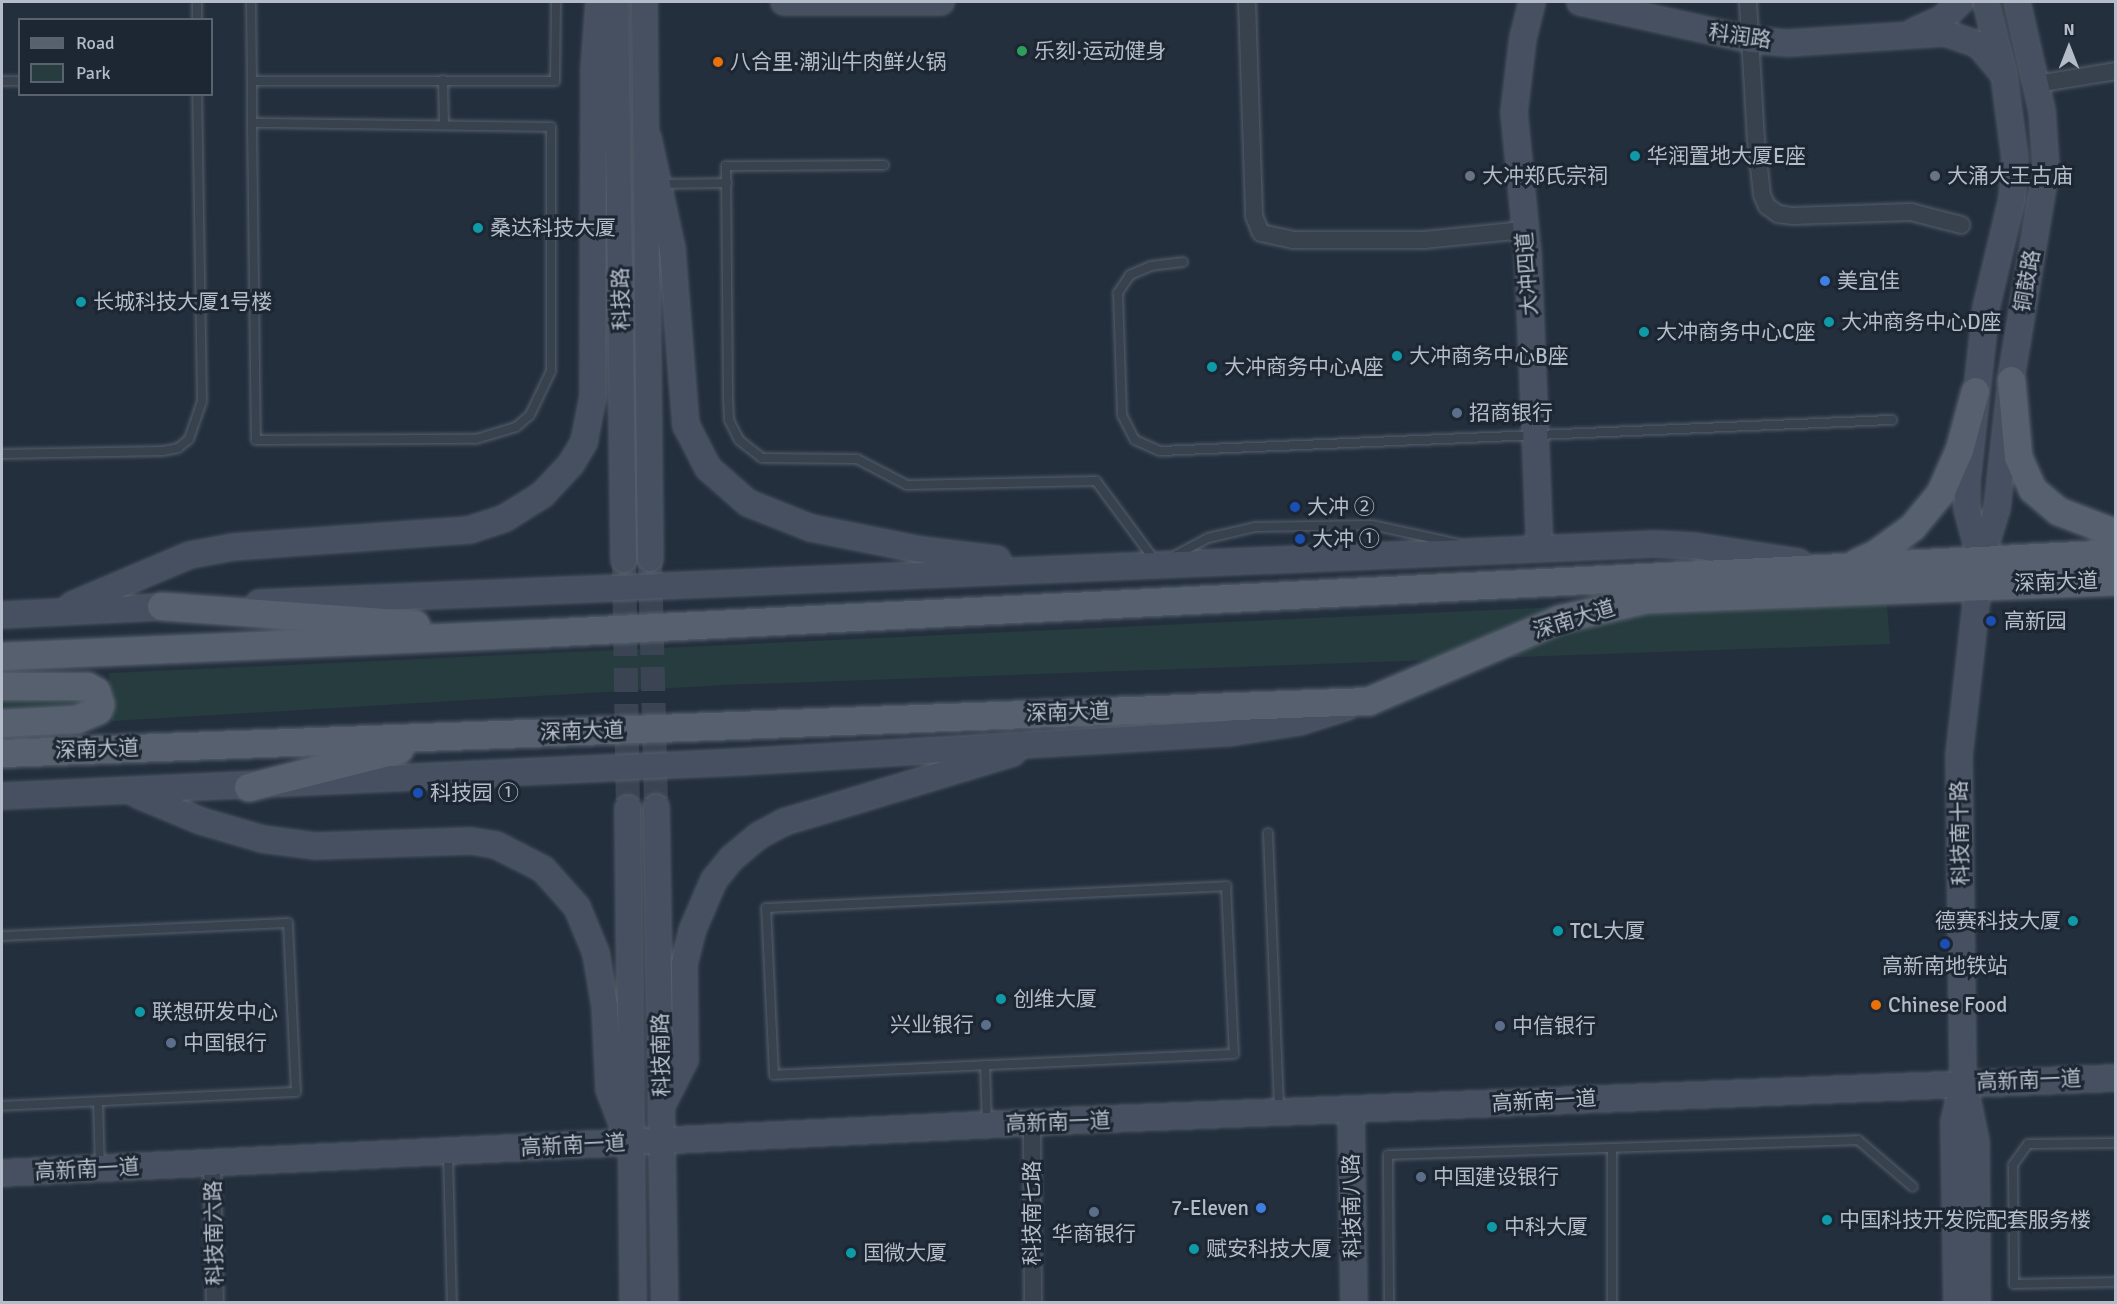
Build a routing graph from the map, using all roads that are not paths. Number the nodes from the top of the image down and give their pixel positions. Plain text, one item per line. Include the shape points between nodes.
1 (197, 2) edge
2 (251, 2) edge
3 (555, 2) edge
4 (599, 2) edge
5 (616, 2) edge
6 (644, 2) edge
7 (784, 2) edge
8 (941, 2) edge
9 (1247, 2) edge
10 (1532, 2) edge
11 (1580, 2) edge
12 (1748, 2) edge
13 (1960, 2) edge
14 (1986, 2) edge
15 (2017, 2) edge
16 (197, 18) edge
17 (1903, 35) junction
18 (1751, 40) junction
19 (2115, 71) edge
20 (2004, 75) junction
21 (443, 80) junction
22 (2, 81) edge
23 (18, 81) edge
24 (252, 81) junction
25 (2036, 84) junction
26 (197, 96) edge
27 (252, 123) junction
28 (444, 124) junction
29 (648, 138) junction
30 (884, 165) dead end
31 (727, 183) junction
32 (660, 184) junction
33 (1961, 225) dead end
34 (1524, 230) junction
35 (1183, 262) dead end
36 (2011, 380) junction
37 (1975, 391) junction
38 (1892, 420) dead end
39 (1535, 433) junction
40 (2, 454) edge
41 (2115, 533) edge
42 (1540, 549) junction
43 (1489, 552) junction
44 (2115, 553) edge
45 (650, 559) tunnel mouth
46 (624, 560) tunnel mouth
47 (1158, 565) junction
48 (1831, 567) junction
49 (1083, 568) junction
50 (1979, 573) junction
51 (2115, 581) edge
52 (161, 606) junction
53 (58, 611) junction
54 (2, 615) edge
55 (539, 633) junction
56 (2, 656) edge
57 (2, 686) edge
58 (1368, 701) junction
59 (2, 723) edge
60 (452, 736) junction
61 (1046, 742) junction
62 (2, 753) edge
63 (248, 787) junction
64 (130, 792) junction
65 (2, 796) edge
66 (656, 807) tunnel mouth
67 (628, 808) tunnel mouth
68 (1269, 833) dead end
69 (2, 936) edge
70 (986, 1065) junction
71 (2115, 1078) edge
72 (1963, 1082) junction
73 (98, 1102) junction
74 (662, 1105) junction
75 (2, 1106) edge
76 (1351, 1110) junction
77 (1279, 1113) junction
78 (1032, 1123) junction
79 (987, 1125) junction
80 (663, 1141) junction
81 (628, 1142) junction
82 (2115, 1143) edge
83 (1612, 1148) junction
84 (448, 1151) junction
85 (212, 1163) junction
86 (100, 1168) junction
87 (2, 1173) edge
88 (1913, 1188) dead end
89 (2115, 1282) edge
90 (215, 1302) edge
91 (452, 1302) edge
92 (633, 1302) edge
93 (666, 1302) edge
94 (1033, 1302) edge
95 (1354, 1302) edge
96 (1389, 1302) edge
97 (1612, 1302) edge
98 (1957, 1302) edge
99 (1977, 1302) edge

1 - 16 lane
2 - 24 lane
3 - 21 lane via 555,81
4 - 53 main road via 594,70 593,397 584,442 571,464 542,495 505,518 469,530 233,547 190,555
5 - 46 main road, 科技路
6 - 29 main road, 科技路
7 - 8 main road
9 - 34 street via 1253,210 1261,233 1293,240 1424,240
10 - 34 main road, 大冲四道 via 1522,37 1514,112
11 - 18 main road, 科润路
12 - 18 street
13 - 17 main road via 1942,19
14 - 20 main road, 铜鼓路
15 - 25 main road, 铜鼓路
17 - 18 main road, 科润路 via 1789,43
17 - 20 main road, 科润路 via 1945,33 1970,40
18 - 33 street via 1756,139 1762,195 1767,206 1779,214 1793,216 1911,212
19 - 25 street
20 - 37 main road, 铜鼓路 via 2013,125 2014,180 1986,308
21 - 24 lane
21 - 28 lane
22 - 23 lane
24 - 27 lane
25 - 36 main road, 铜鼓路 via 2046,169
26 - 40 lane via 202,402 189,439 178,448 163,451
27 - 28 lane
27 - 28 lane via 256,440 476,439 516,428 543,394 552,346 551,127
29 - 32 main road
29 - 45 main road, 科技路
30 - 31 lane via 726,166
31 - 32 lane
31 - 47 lane via 729,420 749,450 762,458 778,460 857,459 907,485 1096,481
32 - 49 main road via 672,249 686,425 708,468 726,488 778,518 811,528 921,550
34 - 39 main road, 大冲四道
35 - 39 lane via 1151,266 1130,275 1118,293 1122,415 1135,440 1160,451
36 - 41 main road via 2018,457 2032,489 2058,511
36 - 50 main road, 铜鼓路 via 1997,508
37 - 48 main road via 1952,467 1926,512 1875,554
37 - 50 main road, 铜鼓路 via 1967,509
38 - 39 lane
39 - 42 main road, 大冲四道
42 - 43 main road
42 - 48 main road via 1674,544
43 - 47 main road
43 - 47 lane via 1372,525 1255,527 1208,538
44 - 50 main road, 深南大道
47 - 49 main road
48 - 50 main road, 深南大道
48 - 55 main road, 深南大道
49 - 52 main road
50 - 51 main road, 深南大道
50 - 58 main road, 深南大道 via 1646,598 1559,619
50 - 72 main road, 科技南十路 via 1959,756
52 - 53 main road
52 - 55 main road
53 - 54 main road
55 - 56 main road, 深南大道
57 - 59 main road via 87,686 96,691 100,704 98,710 77,719
58 - 60 main road, 深南大道
58 - 61 main road via 1299,722 1228,732
60 - 62 main road, 深南大道
60 - 63 main road
61 - 63 main road
61 - 74 main road via 784,822 758,836 732,858 714,880 692,931 684,964 685,1060
63 - 64 main road
64 - 65 main road
64 - 81 main road via 201,821 272,840 315,846 471,841 496,845 543,869 577,907 596,953 605,1006 609,1089
66 - 74 main road, 科技南路
67 - 81 main road, 科技南路
68 - 77 lane
69 - 73 lane via 288,923 296,1092
70 - 70 lane via 774,1075 766,908 1226,886 1234,1054
70 - 79 lane
71 - 72 main road, 高新南一道
72 - 76 main road, 高新南一道
72 - 98 main road, 科技南十路 via 1954,1122
72 - 99 main road, 科技南十路 via 1975,1132
73 - 75 lane
73 - 86 lane
74 - 80 main road, 科技南路
76 - 77 main road, 高新南一道
76 - 95 main road, 科技南八路
77 - 78 main road, 高新南一道
78 - 79 main road, 高新南一道
78 - 94 street, 科技南七路
79 - 80 main road, 高新南一道
80 - 81 main road, 高新南一道
80 - 93 main road, 科技南路
81 - 84 main road, 高新南一道
81 - 92 main road, 科技南路
82 - 89 lane via 2028,1144 2013,1165 2014,1284
83 - 88 lane via 1858,1140
83 - 96 lane via 1388,1155
83 - 97 lane
84 - 85 main road, 高新南一道
84 - 91 lane
85 - 86 main road, 高新南一道
85 - 90 street, 科技南六路
86 - 87 main road, 高新南一道

